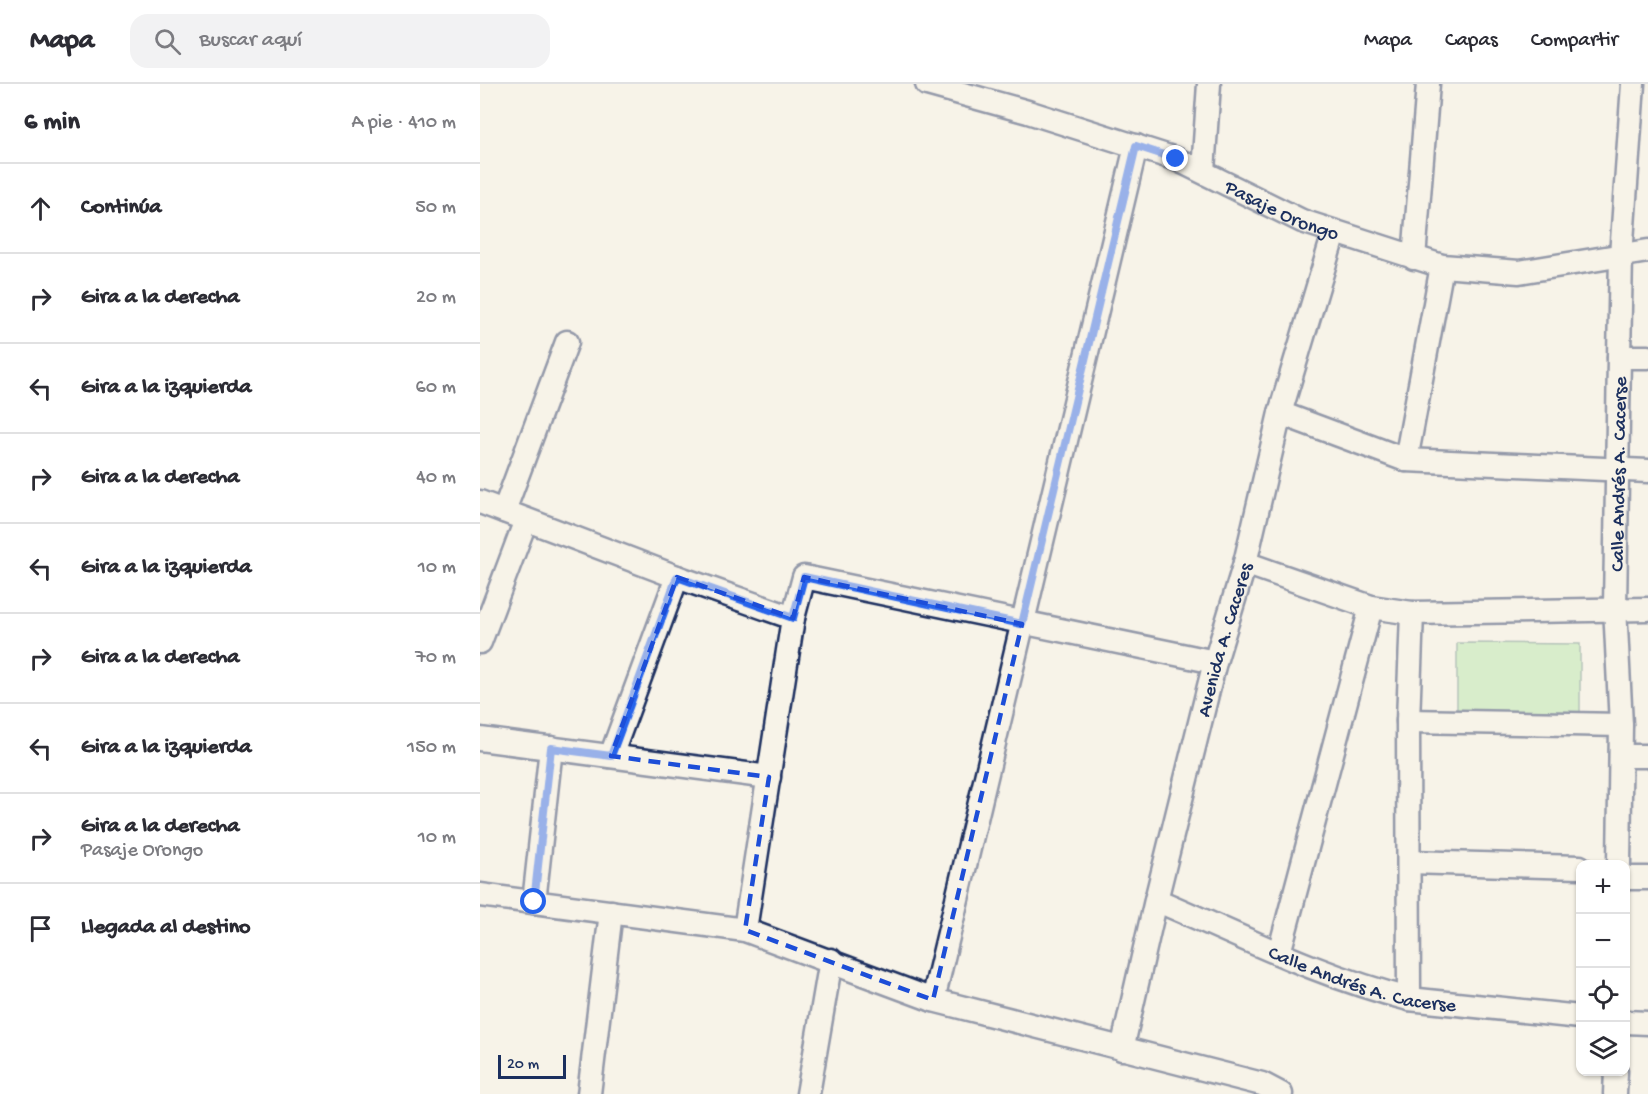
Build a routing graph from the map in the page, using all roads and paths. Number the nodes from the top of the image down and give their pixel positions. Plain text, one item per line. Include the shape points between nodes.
1 (927, 84) edge
2 (1209, 84) edge
3 (1428, 84) edge
4 (1633, 84) edge
5 (1136, 146) junction
6 (1203, 171) junction
7 (1334, 233) junction
8 (1648, 251) edge
9 (1621, 256) junction
10 (1414, 258) junction
11 (1442, 266) junction
12 (567, 342) dead end
13 (1619, 357) junction
14 (1648, 357) edge
15 (1280, 413) junction
16 (1406, 460) junction
17 (1617, 470) junction
18 (1648, 471) edge
19 (480, 502) edge
20 (504, 511) junction
21 (525, 520) junction
22 (1245, 563) junction
23 (677, 577) junction
24 (1371, 607) junction
25 (1615, 608) junction
26 (1648, 609) edge
27 (1412, 613) junction
28 (793, 618) junction
29 (1022, 624) junction
30 (480, 642) edge
31 (1215, 662) junction
32 (1408, 721) junction
33 (1621, 725) junction
34 (480, 739) edge
35 (551, 748) junction
36 (611, 756) junction
37 (1621, 756) junction
38 (1648, 756) edge
39 (769, 777) junction
40 (1619, 860) edge
41 (1409, 862) junction
42 (1576, 867) edge
43 (1630, 878) edge
44 (1648, 878) edge
45 (480, 895) edge
46 (1156, 900) junction
47 (534, 902) junction
48 (611, 912) junction
49 (744, 930) junction
50 (1279, 953) junction
51 (831, 960) junction
52 (1409, 999) junction
53 (933, 1000) junction
54 (1576, 1016) edge
55 (1630, 1022) edge
56 (1648, 1023) edge
57 (1122, 1049) junction
58 (1616, 1076) edge
59 (1268, 1091) edge
60 (589, 1094) edge
61 (808, 1094) edge
62 (1615, 1094) edge

1 - 5 street, Pasaje Orongo
2 - 6 street
3 - 10 street
4 - 9 street, Calle Andrés A. Cacerse
5 - 6 street, Pasaje Orongo
5 - 29 street
6 - 7 street, Pasaje Orongo
7 - 10 street, Pasaje Orongo
7 - 15 street, Avenida A. Caceres
8 - 9 street, Pasaje Orongo
9 - 11 street, Pasaje Orongo via 1519,272
9 - 13 street, Calle Andrés A. Cacerse
10 - 11 street, Pasaje Orongo
11 - 16 street
12 - 20 street
13 - 14 street
13 - 17 street, Calle Andrés A. Cacerse
15 - 16 street
15 - 22 street, Avenida A. Caceres
16 - 17 street
17 - 18 street
17 - 25 street, Calle Andrés A. Cacerse
19 - 20 street
20 - 21 street
21 - 23 street
21 - 30 street
22 - 24 street
22 - 31 street, Avenida A. Caceres
23 - 28 street
23 - 36 street
24 - 27 street
24 - 50 street
25 - 26 street
25 - 27 street
25 - 33 street, Calle Andrés A. Cacerse
27 - 32 street
28 - 29 street via 804,577
28 - 39 street
29 - 31 street
29 - 53 street
31 - 46 street, Avenida A. Caceres
32 - 33 street
32 - 41 street
33 - 37 street, Calle Andrés A. Cacerse
34 - 35 street
35 - 36 street
35 - 47 street
36 - 39 street
37 - 38 street
37 - 40 street, Calle Andrés A. Cacerse
39 - 49 street
41 - 42 street
41 - 52 street
43 - 44 street
45 - 47 street
46 - 50 street, Calle Andrés A. Cacerse
46 - 57 street, Avenida A. Caceres
47 - 48 street
48 - 49 street
48 - 60 street
49 - 51 street
50 - 52 street, Calle Andrés A. Cacerse via 1348,981
51 - 53 street
51 - 61 street
52 - 54 street, Calle Andrés A. Cacerse
53 - 57 street
55 - 56 street
57 - 59 street
58 - 62 street

